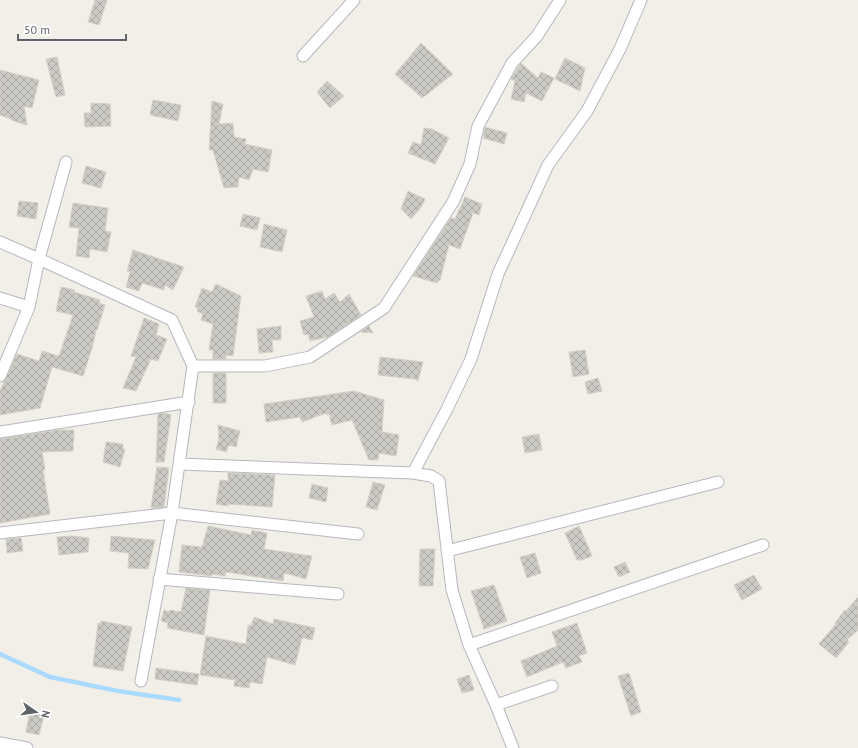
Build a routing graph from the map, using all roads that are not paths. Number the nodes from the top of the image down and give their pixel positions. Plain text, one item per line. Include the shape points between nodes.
1 (354, 0) edge
2 (560, 0) edge
3 (641, 0) edge
4 (303, 56) dead end
5 (66, 162) dead end
6 (0, 242) edge
7 (39, 259) junction
8 (0, 298) edge
9 (29, 307) junction
10 (193, 366) junction
11 (0, 376) edge
12 (189, 402) junction
13 (0, 432) edge
14 (179, 464) junction
15 (413, 473) junction
16 (718, 482) dead end
17 (172, 513) junction
18 (0, 533) edge
19 (358, 534) dead end
20 (763, 545) dead end
21 (447, 551) junction
22 (159, 580) junction
23 (338, 594) dead end
24 (469, 645) junction
25 (141, 681) dead end
26 (552, 686) dead end
27 (496, 705) junction
28 (0, 743) edge
29 (27, 748) edge
30 (513, 748) edge

1 - 4 street
2 - 10 street via 536,36 512,63 478,126 470,164 453,202 384,308 310,357 265,366
3 - 15 street via 620,49 586,111 548,165 498,274 471,359
5 - 7 street
6 - 7 street
7 - 9 street
7 - 10 street via 172,320
8 - 9 street
9 - 11 street
10 - 12 street
12 - 13 street
12 - 14 street
14 - 15 street
14 - 17 street
15 - 21 street via 431,476 439,481
16 - 21 street
17 - 18 street
17 - 19 street
17 - 22 street
20 - 24 street
21 - 24 street via 452,590
22 - 23 street
22 - 25 street
24 - 27 street
26 - 27 street
27 - 30 street
28 - 29 street

